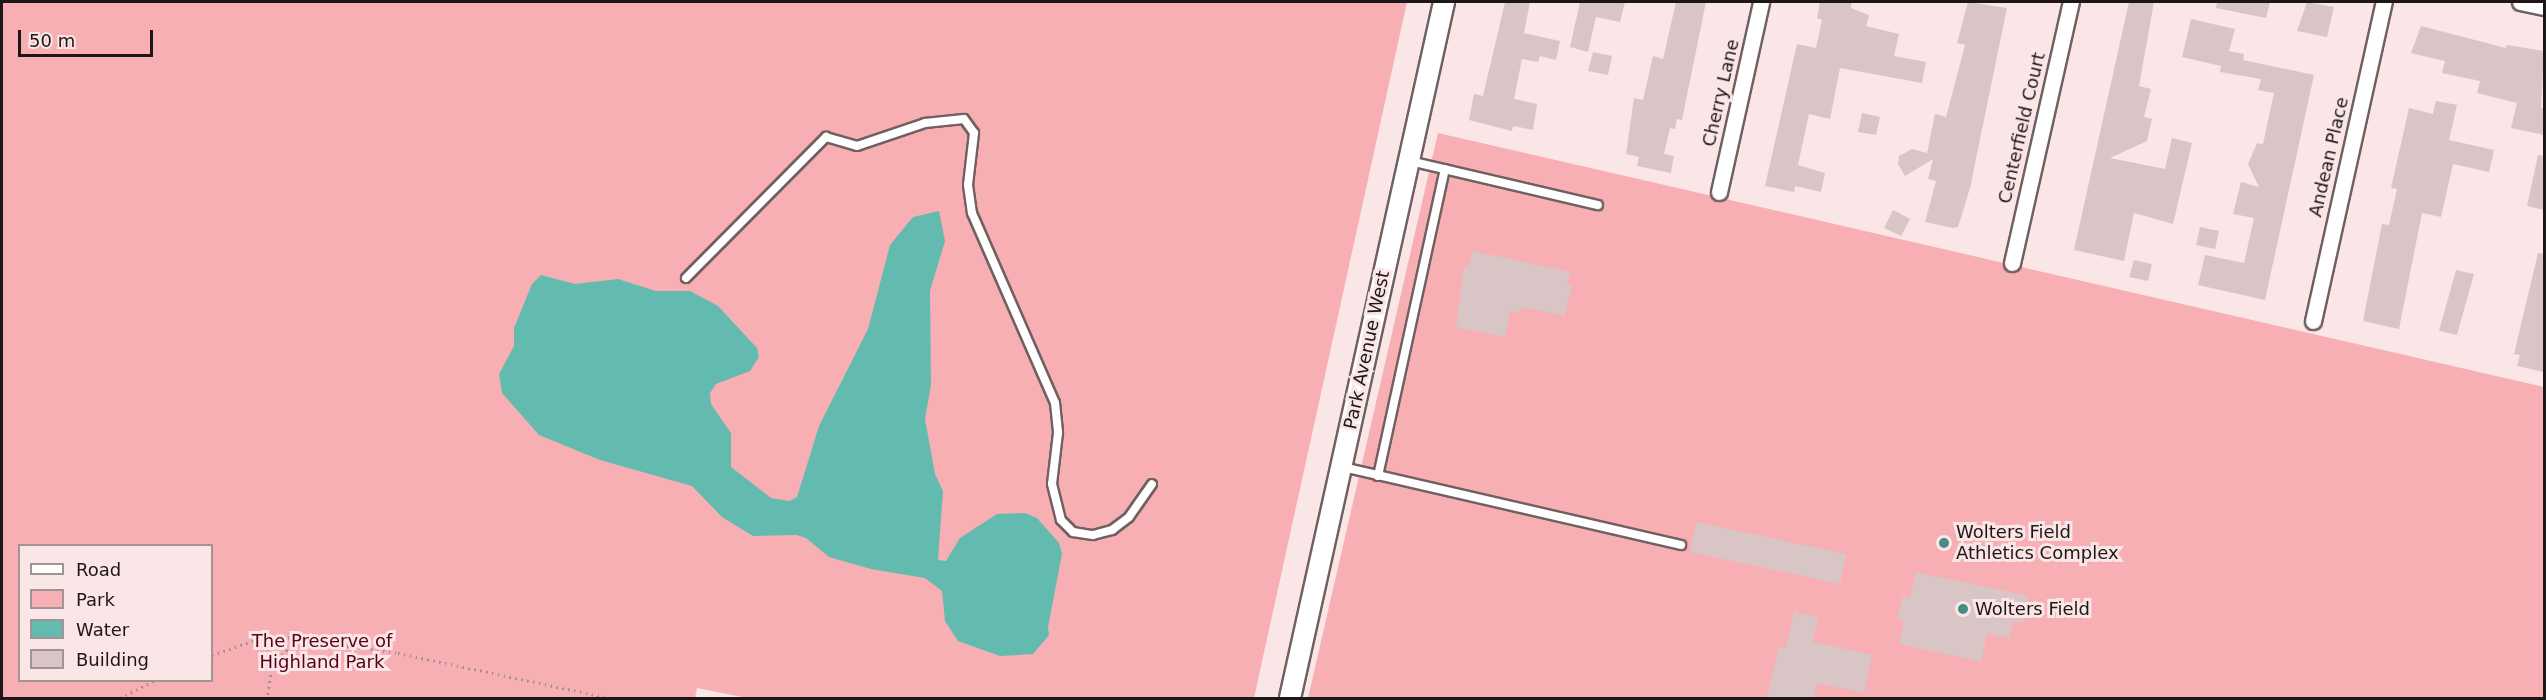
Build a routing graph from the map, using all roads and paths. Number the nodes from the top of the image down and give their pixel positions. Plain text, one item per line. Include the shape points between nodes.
1 (1444, 2) edge
2 (1761, 2) edge
3 (2071, 2) edge
4 (2384, 2) edge
5 (2520, 2) edge
6 (2544, 7) edge
7 (1409, 161) junction
8 (1445, 169) junction
9 (1719, 192) dead end
10 (1598, 205) dead end
11 (2012, 263) dead end
12 (686, 278) dead end
13 (2313, 321) dead end
14 (1341, 467) junction
15 (1378, 476) junction
16 (1152, 484) dead end
17 (1681, 545) dead end
18 (264, 637) junction
19 (299, 639) junction
20 (213, 655) edge
21 (273, 663) junction
22 (153, 682) edge
23 (120, 699) edge
24 (267, 699) edge
25 (609, 699) edge
26 (1290, 699) edge

1 - 7 street, Park Avenue West
2 - 9 street, Cherry Lane
3 - 11 street, Centerfield Court
4 - 13 street, Andean Place
5 - 6 street
7 - 8 lane
7 - 14 street, Park Avenue West
8 - 10 lane
8 - 15 lane
12 - 16 lane via 826,137 857,146 925,123 964,119 975,133 968,185 972,213 1055,403 1058,434 1052,484 1060,520 1073,531 1093,535 1112,530 1129,517
14 - 15 lane
14 - 26 street, Park Avenue West
15 - 17 lane
18 - 19 path
18 - 20 path
18 - 21 path
19 - 21 path
19 - 25 path via 398,653
21 - 24 path
22 - 23 path

